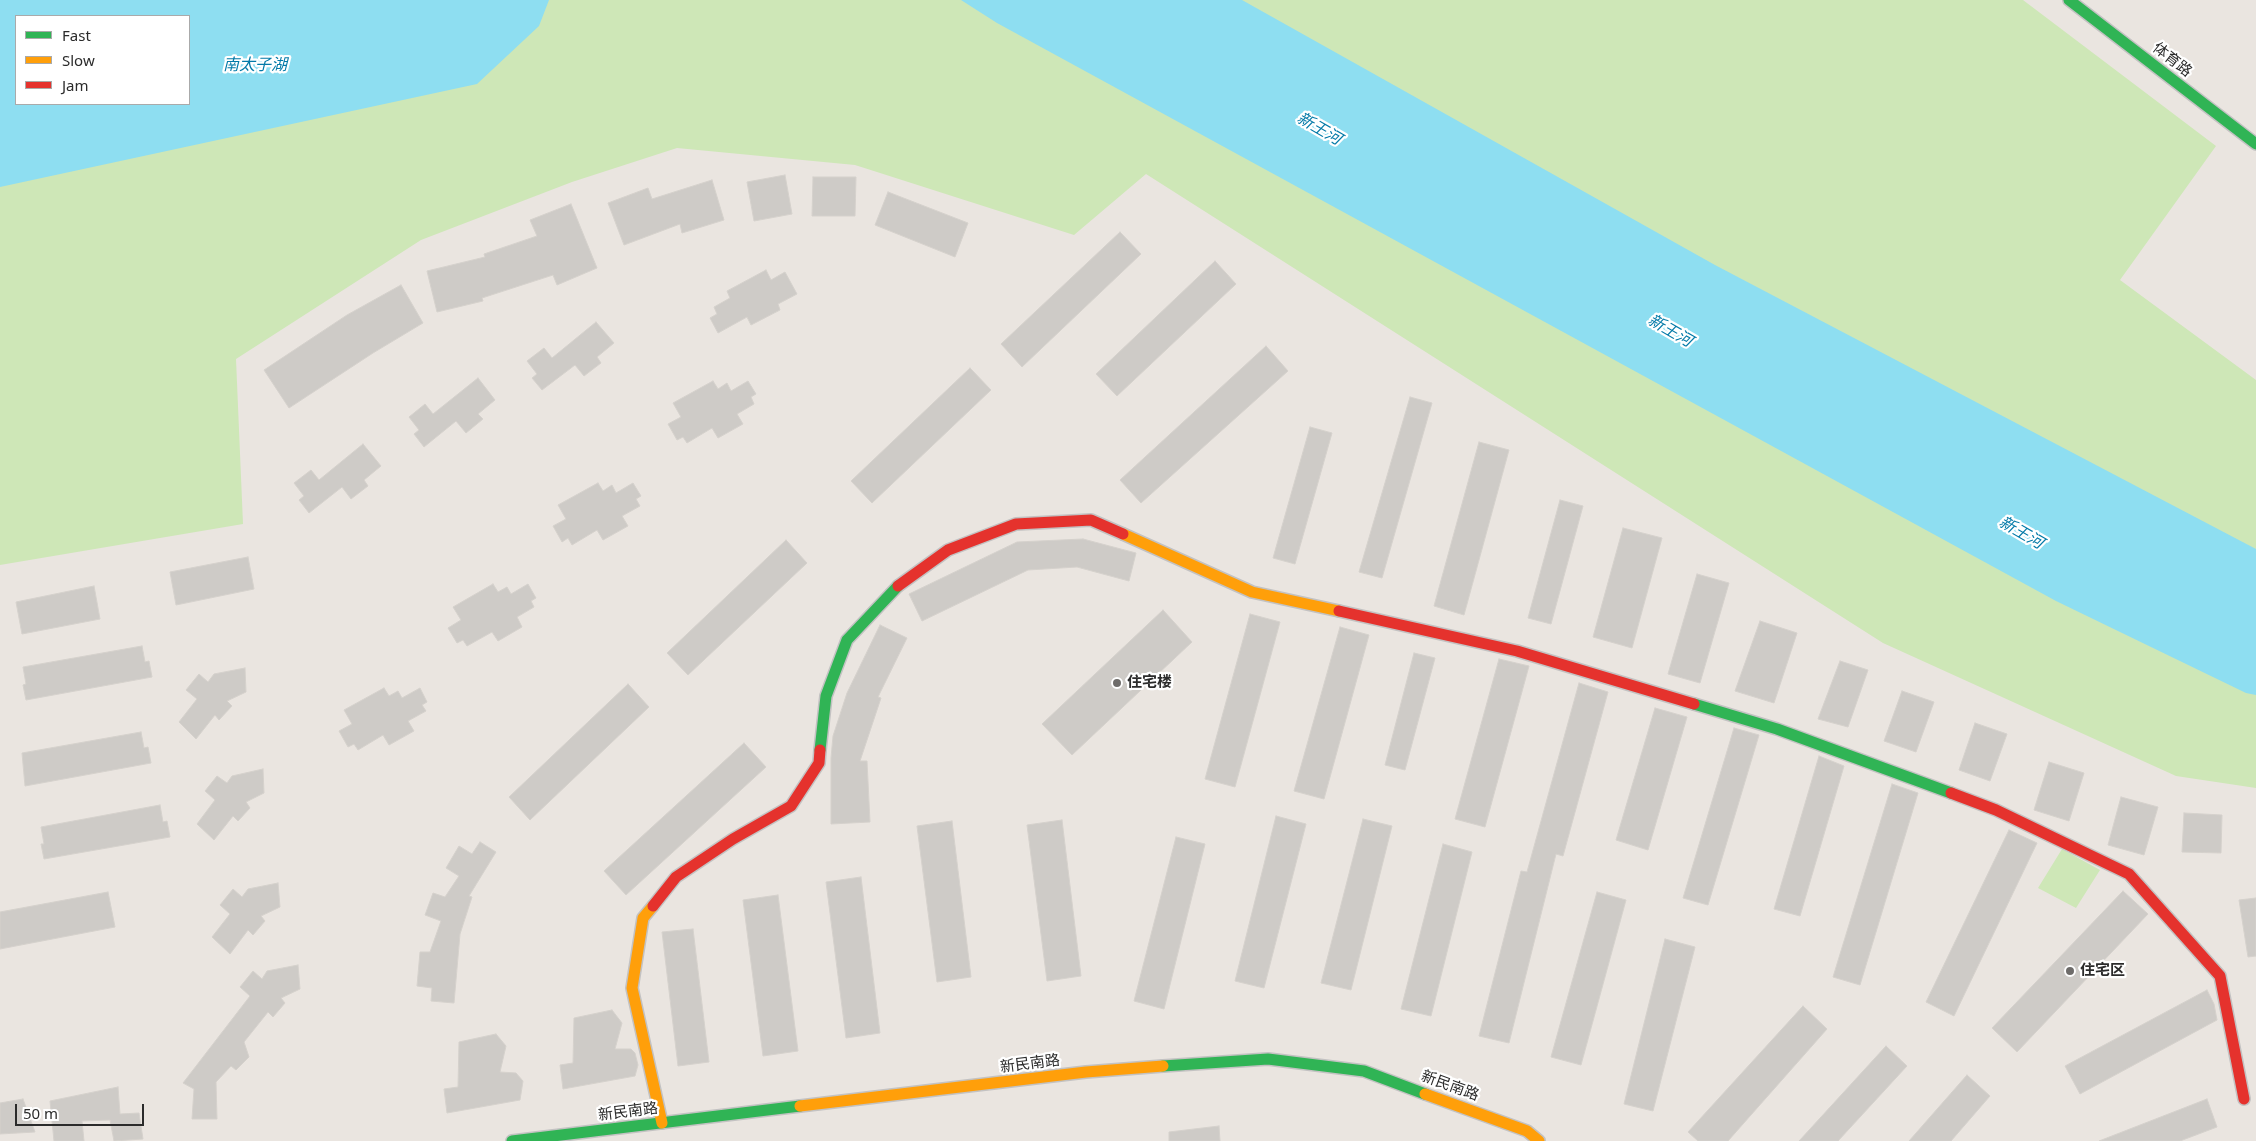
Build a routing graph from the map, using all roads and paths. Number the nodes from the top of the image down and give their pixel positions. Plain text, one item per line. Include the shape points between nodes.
1 (2069, 0) edge
2 (2256, 144) edge
3 (2244, 1099) dead end
4 (662, 1123) junction
5 (512, 1141) edge
6 (1539, 1141) edge

1 - 2 street, 体育路
3 - 4 street via 2220,976 2129,874 1996,810 1777,729 1516,651 1252,592 1091,520 1016,524 948,550 896,587 847,640 826,696 819,763 791,806 676,877 643,918 632,988
4 - 5 street, 新民南路
4 - 6 street, 新民南路 via 1086,1072 1268,1059 1364,1071 1527,1131

